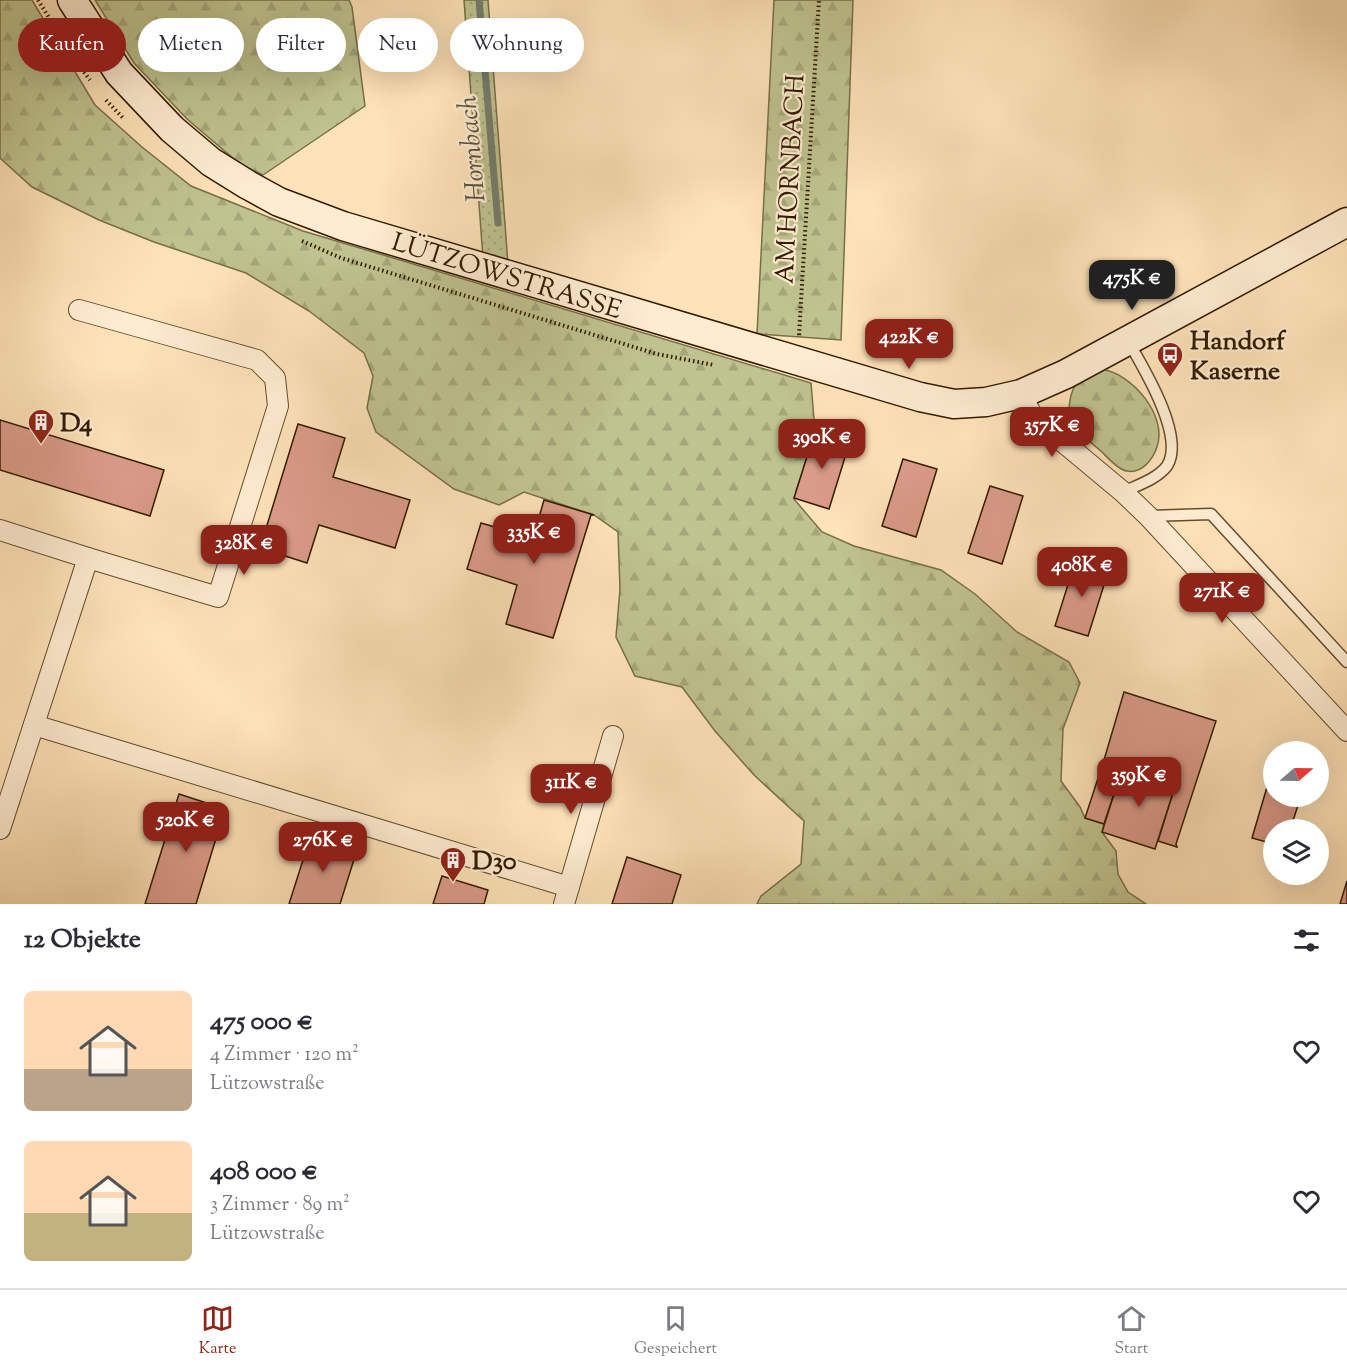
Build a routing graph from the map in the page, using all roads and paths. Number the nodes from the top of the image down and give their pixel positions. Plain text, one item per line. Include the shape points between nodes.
1 (72, 0) edge
2 (819, 0) edge
3 (1347, 222) edge
4 (79, 310) dead end
5 (1128, 340) junction
6 (798, 361) junction
7 (1021, 394) junction
8 (1123, 492) junction
9 (1148, 516) junction
10 (0, 530) edge
11 (88, 558) junction
12 (1347, 662) edge
13 (34, 725) junction
14 (1347, 731) edge
15 (613, 736) dead end
16 (0, 829) edge
17 (567, 896) edge

1 - 6 street, LÜTZOWSTRASSE via 119,73 172,129 211,162 279,202 343,226
2 - 6 path, AM HORNBACH
3 - 5 street, LÜTZOWSTRASSE
4 - 11 street via 256,360 275,378 278,406 218,597
5 - 7 street, LÜTZOWSTRASSE
5 - 8 lane via 1166,418 1172,456 1166,468
6 - 7 street, LÜTZOWSTRASSE via 954,404
7 - 8 street via 1033,417
8 - 9 street
9 - 12 lane via 1211,514
9 - 14 street
10 - 11 street
11 - 13 street
13 - 16 street
13 - 17 street
15 - 17 street

